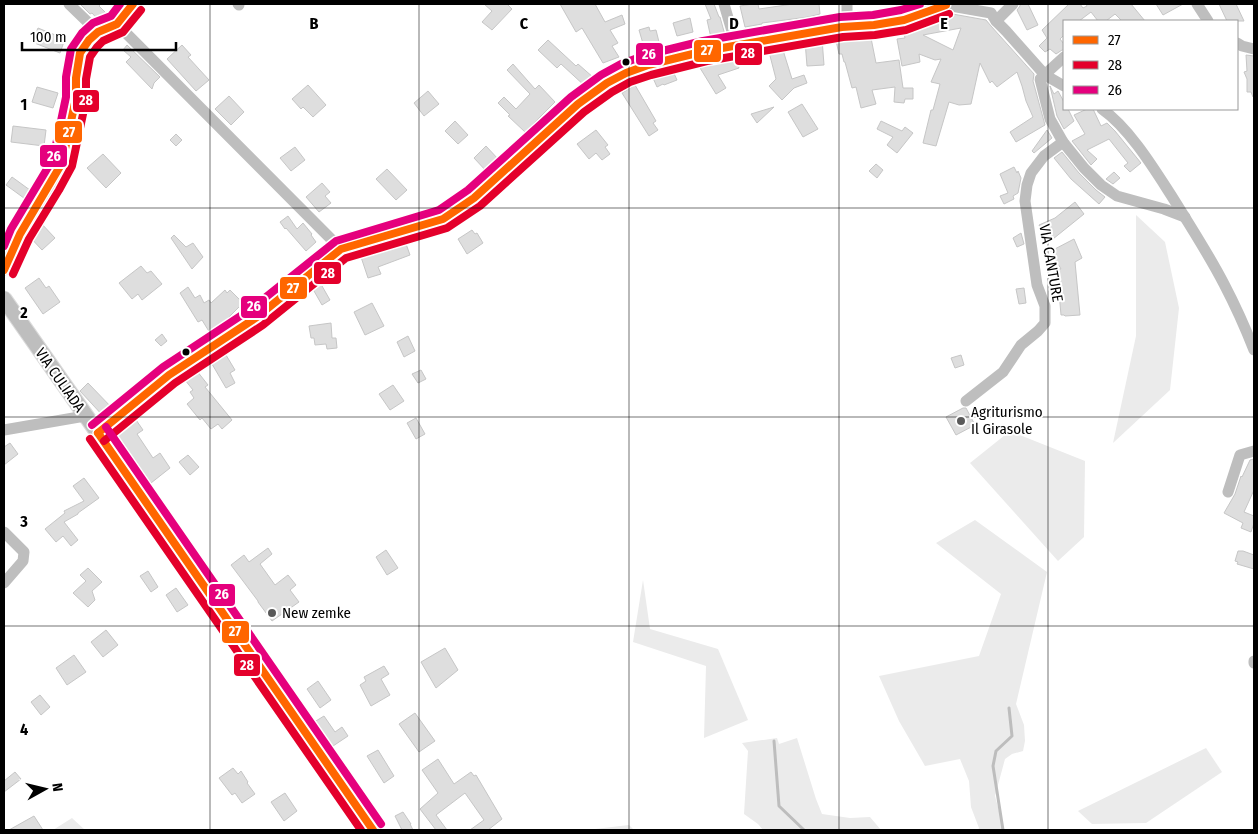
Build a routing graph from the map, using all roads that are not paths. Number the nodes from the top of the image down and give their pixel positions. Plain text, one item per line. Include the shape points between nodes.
1 (70, 4) edge
2 (724, 4) edge
3 (847, 4) edge
4 (1013, 4) edge
5 (1198, 4) edge
6 (129, 5) edge
7 (943, 5) edge
8 (1207, 20) edge
9 (996, 21) junction
10 (117, 24) junction
11 (842, 27) junction
12 (98, 32) junction
13 (1238, 44) edge
14 (736, 46) junction
15 (1254, 49) edge
16 (1063, 58) edge
17 (1044, 75) junction
18 (1063, 85) edge
19 (1104, 110) edge
20 (1063, 142) junction
21 (1185, 217) junction
22 (342, 249) junction
23 (4, 270) edge
24 (4, 299) edge
25 (1254, 350) edge
26 (966, 401) dead end
27 (86, 416) junction
28 (4, 430) edge
29 (98, 433) junction
30 (1254, 451) edge
31 (1228, 492) dead end
32 (4, 532) edge
33 (4, 583) edge
34 (373, 830) edge

1 - 12 street
2 - 14 street
3 - 11 street
4 - 9 street
5 - 8 street
6 - 10 street
7 - 9 street via 992,13
7 - 11 street via 904,20
9 - 17 street
10 - 12 street
10 - 22 street
11 - 14 street
12 - 23 street via 80,54 76,98 62,163 20,234
13 - 15 street
14 - 22 street via 705,51 626,73 578,104 474,198 443,219
16 - 17 street
17 - 18 street
17 - 20 street via 1040,79 1050,119
19 - 21 street via 1129,135
20 - 21 street via 1101,185 1117,196
20 - 26 street, VIA CANTURE via 1044,156 1030,173 1025,201 1037,285 1045,306 1045,323 1020,345 1003,372
21 - 25 street via 1223,282
22 - 29 street via 257,317 169,376
24 - 27 main road, VIA CULIADA
27 - 28 street
27 - 29 main road, VIA CULIADA
29 - 34 main road, VIA CULIADA
30 - 31 street via 1240,455
32 - 33 street via 24,552 23,561

